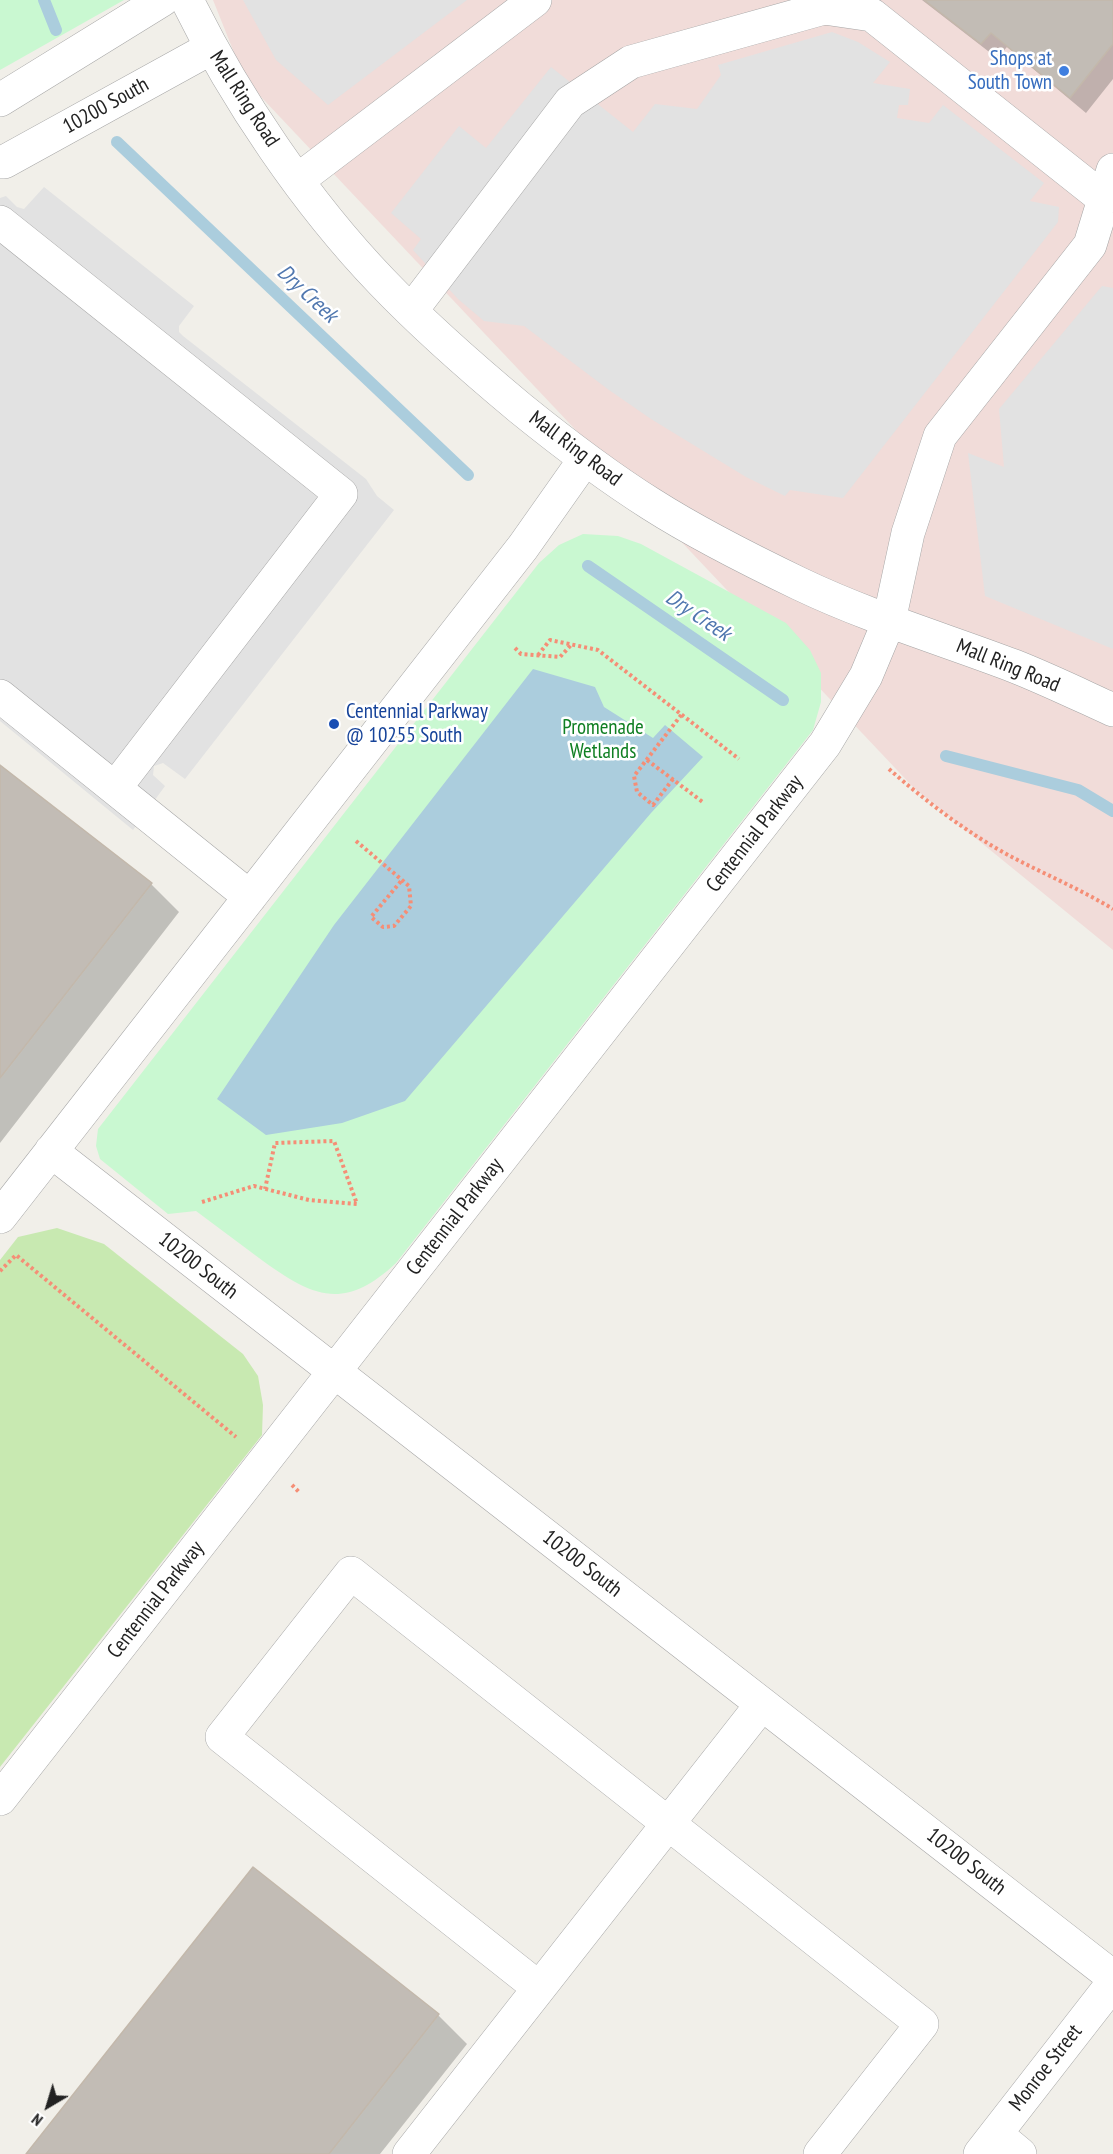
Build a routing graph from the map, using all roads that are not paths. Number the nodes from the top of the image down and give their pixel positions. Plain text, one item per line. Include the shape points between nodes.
1 (162, 0) edge
2 (187, 0) edge
3 (535, 0) edge
4 (210, 48) junction
5 (0, 100) edge
6 (0, 162) edge
7 (298, 180) junction
8 (1109, 184) edge
9 (0, 222) edge
10 (411, 311) junction
11 (585, 459) junction
12 (889, 621) junction
13 (0, 696) edge
14 (1113, 710) edge
15 (115, 788) junction
16 (249, 897) junction
17 (51, 1151) junction
18 (0, 1217) edge
19 (334, 1372) junction
20 (762, 1704) junction
21 (0, 1799) edge
22 (668, 1824) junction
23 (1113, 1977) edge
24 (1113, 1983) edge
25 (539, 1988) junction
26 (999, 2147) edge
27 (410, 2154) edge
28 (820, 2154) edge

1 - 5 street
2 - 4 street, Mall Ring Road
3 - 7 street
4 - 6 street, 10200 South
4 - 7 street, Mall Ring Road
7 - 10 street, Mall Ring Road via 351,248
8 - 10 street via 872,15 824,8 631,62 570,102
8 - 12 street, Centennial Parkway via 1090,245 940,436 908,533
9 - 15 street via 341,494
10 - 11 street, Mall Ring Road via 492,385
11 - 12 street, Mall Ring Road via 651,505 722,544 802,585
11 - 16 street via 523,547
12 - 14 street, Mall Ring Road via 1017,667
12 - 19 street, Centennial Parkway via 866,676 825,744
13 - 15 street
15 - 16 street
16 - 17 street
17 - 18 street
17 - 19 street, 10200 South
19 - 20 street, 10200 South
19 - 21 street, Centennial Parkway
20 - 22 street
20 - 23 street, 10200 South
22 - 25 street
22 - 25 street via 351,1573 222,1737
22 - 28 street via 922,2024
24 - 26 street, Monroe Street
25 - 27 street

